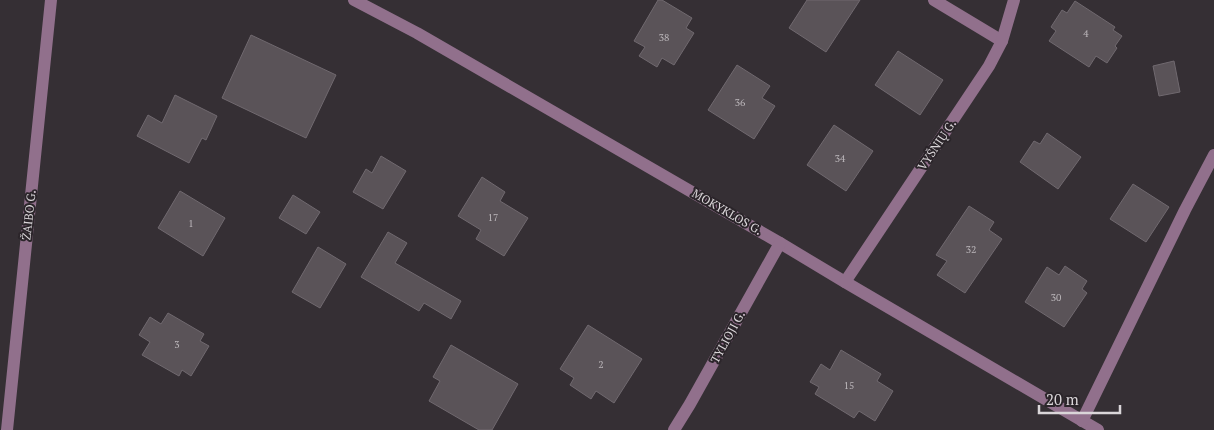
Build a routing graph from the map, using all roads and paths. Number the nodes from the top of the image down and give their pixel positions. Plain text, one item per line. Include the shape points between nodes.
1 (51, 0) edge
2 (354, 0) edge
3 (934, 0) edge
4 (1014, 0) edge
5 (1002, 41) junction
6 (1214, 156) edge
7 (780, 243) junction
8 (845, 282) junction
9 (1082, 421) junction
10 (7, 430) edge
11 (674, 430) edge
12 (1098, 430) edge

1 - 10 street, ŽAIBO G.
2 - 7 street, MOKYKLOS G. via 417,33
3 - 5 street
4 - 5 street, VYŠNIŲ G.
5 - 8 street, VYŠNIŲ G. via 990,66
6 - 9 street
7 - 8 street, MOKYKLOS G.
7 - 11 street, TYLIOJI G.
8 - 9 street, MOKYKLOS G.
9 - 12 street, MOKYKLOS G.

